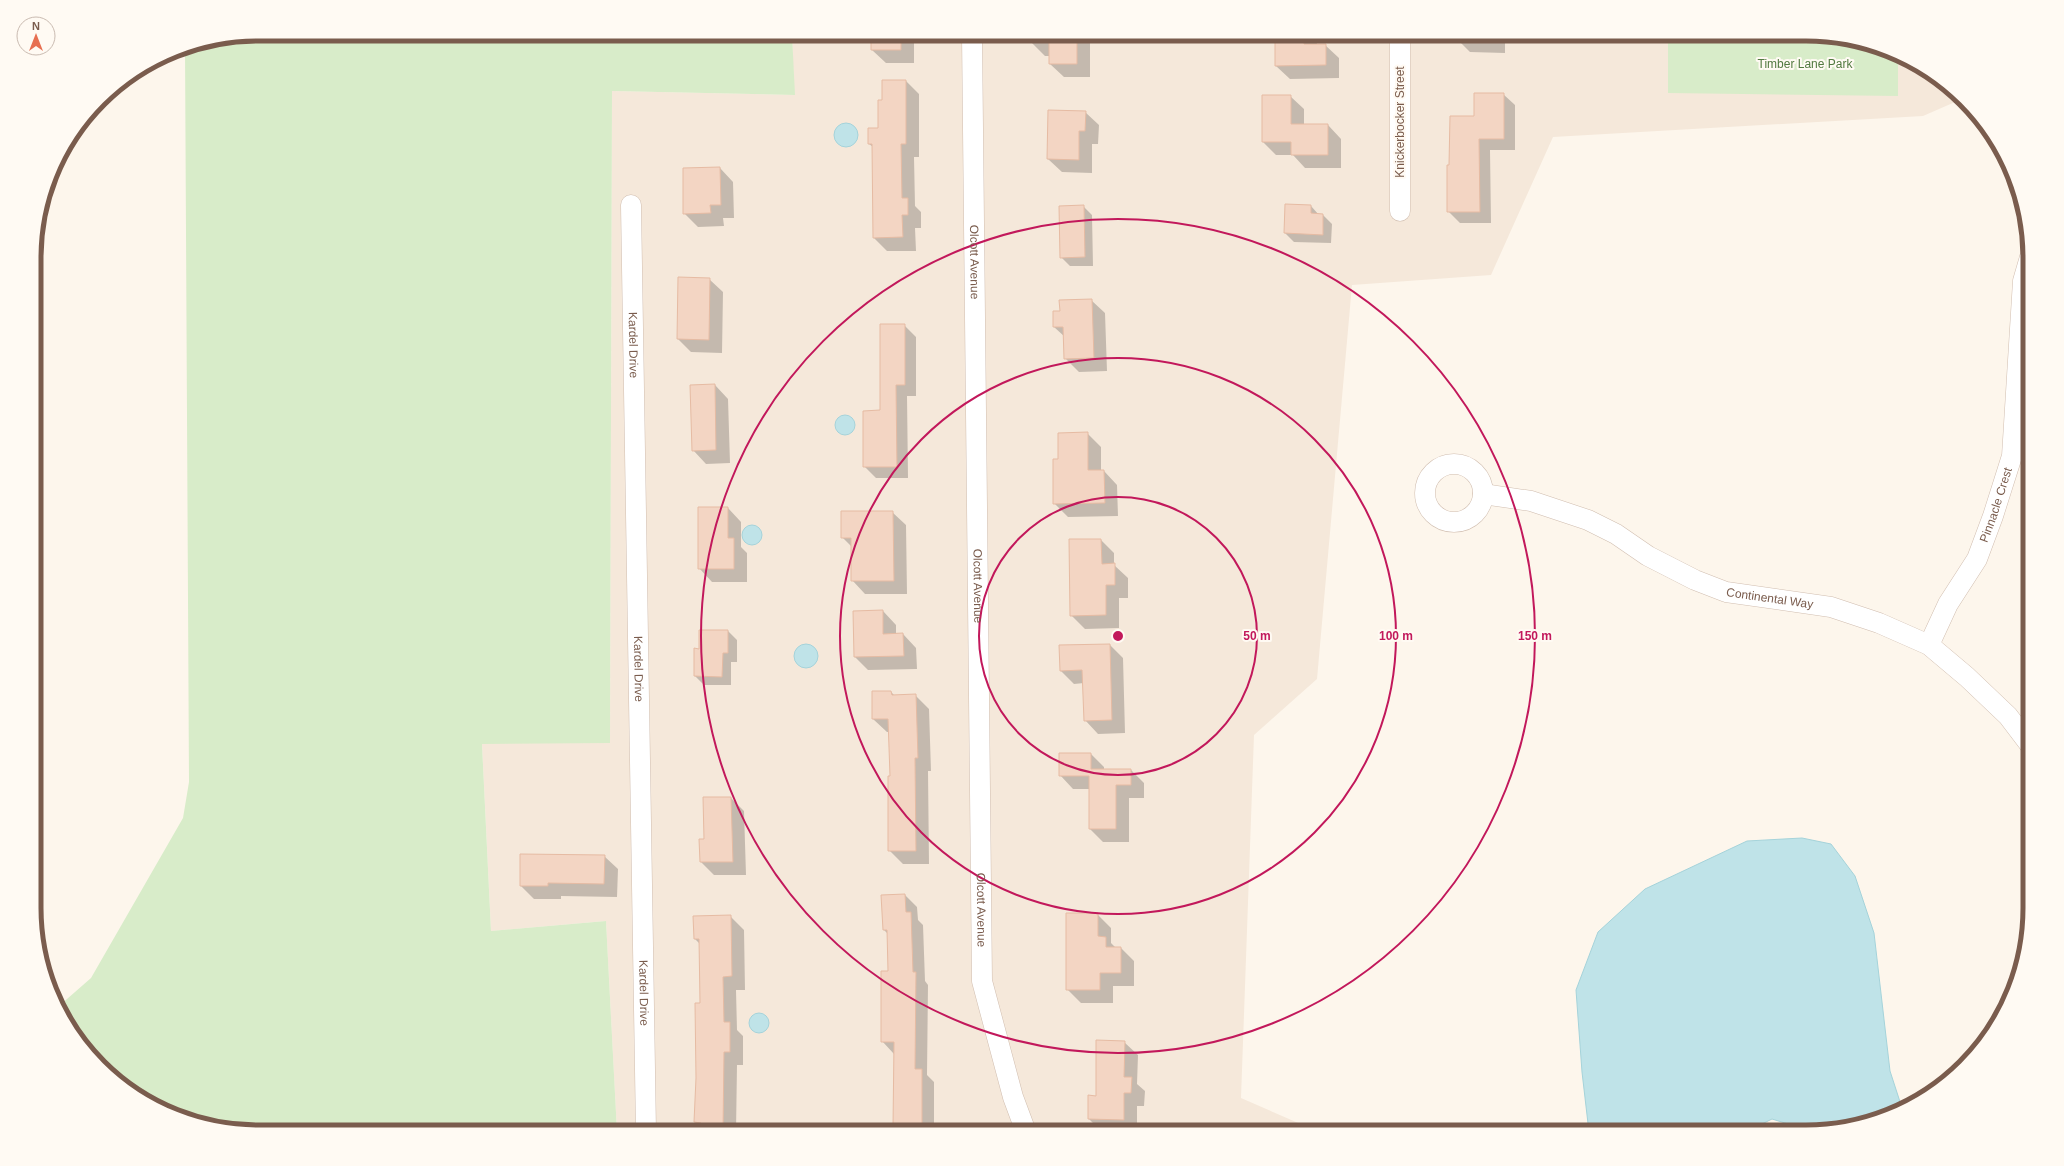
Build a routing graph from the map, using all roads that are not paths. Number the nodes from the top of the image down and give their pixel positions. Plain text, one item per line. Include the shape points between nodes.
1 (972, 41) edge
2 (1400, 41) edge
3 (631, 205) dead end
4 (1400, 211) dead end
5 (2023, 281) edge
6 (1483, 494) dead end
7 (1929, 645) junction
8 (2023, 736) edge
9 (646, 1125) edge
10 (1023, 1125) edge

1 - 10 street, Olcott Avenue via 982,981 1013,1097
2 - 4 street, Knickerbocker Street
3 - 9 street, Kardel Drive
5 - 7 street, Pinnacle Crest via 2012,456 1977,559 1948,604
6 - 7 street, Continental Way via 1530,501 1588,520 1616,534 1648,556 1695,580 1726,592 1831,607 1879,623
7 - 8 street, Continental Way via 2008,716

